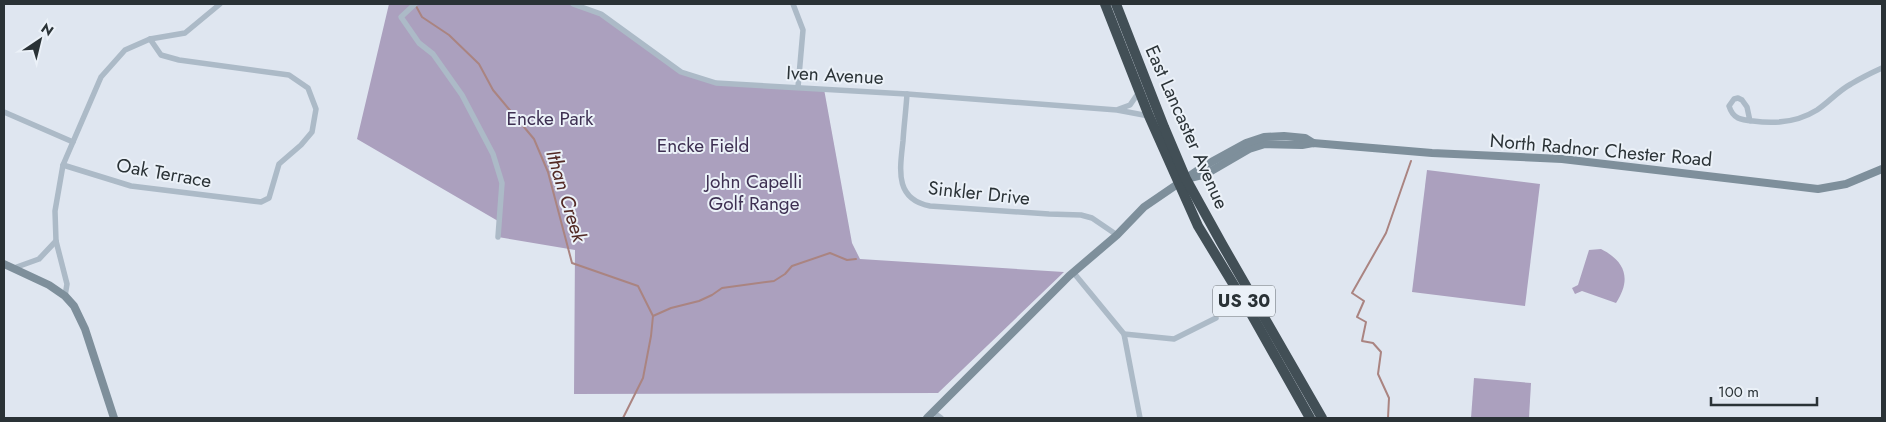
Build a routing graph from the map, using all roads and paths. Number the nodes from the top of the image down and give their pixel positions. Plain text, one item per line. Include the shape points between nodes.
1 (220, 4) edge
2 (573, 4) edge
3 (793, 4) edge
4 (1105, 4) edge
5 (1116, 4) edge
6 (413, 6) edge
7 (150, 39) junction
8 (1882, 68) edge
9 (798, 87) junction
10 (1139, 91) junction
11 (907, 94) junction
12 (1117, 110) junction
13 (4, 112) edge
14 (1149, 116) junction
15 (1750, 121) dead end
16 (73, 142) junction
17 (63, 165) junction
18 (1882, 169) edge
19 (1182, 181) junction
20 (1117, 234) junction
21 (498, 237) dead end
22 (56, 241) junction
23 (4, 264) edge
24 (14, 268) junction
25 (1073, 272) junction
26 (65, 296) junction
27 (1216, 318) dead end
28 (1124, 334) junction
29 (933, 412) junction
30 (114, 418) edge
31 (927, 418) edge
32 (941, 418) edge
33 (1140, 418) edge
34 (1310, 418) edge
35 (1322, 418) edge

1 - 7 street via 185,33
2 - 9 street, Iven Avenue via 600,14 681,72 716,83
3 - 9 street via 803,30
4 - 10 highway, East Lancaster Avenue / US 30
5 - 19 highway, East Lancaster Avenue / US 30
6 - 21 street via 401,17 462,94 492,154 502,183
7 - 16 street via 124,50 101,77
7 - 17 street, Oak Terrace via 162,55 288,75 308,88 316,109 312,132 279,164 269,198 262,202 132,186
8 - 15 street via 1803,116 1776,122
9 - 11 street, Iven Avenue
10 - 12 street via 1130,105
10 - 14 highway, East Lancaster Avenue / US 30
11 - 12 street, Iven Avenue
11 - 20 street, Sinkler Drive via 900,170 904,187 914,199 930,206 1081,215
12 - 14 street, Iven Avenue
13 - 16 street
14 - 19 highway, East Lancaster Avenue / US 30
16 - 17 street
17 - 22 street via 55,211
18 - 19 main road, North Radnor Chester Road via 1846,184 1818,189 1562,159 1313,143 1265,144 1249,149 1206,174
19 - 20 main road, North Radnor Chester Road via 1144,207
19 - 34 highway, East Lancaster Avenue / US 30 via 1198,226
19 - 35 highway, East Lancaster Avenue / US 30
20 - 25 main road, North Radnor Chester Road
22 - 24 street via 39,259
22 - 26 street via 67,284
23 - 24 main road
24 - 26 main road
25 - 28 street
25 - 29 main road, North Radnor Chester Road
26 - 30 main road via 82,320
27 - 28 street via 1174,339
28 - 33 street
29 - 31 main road, North Radnor Chester Road
29 - 32 street

